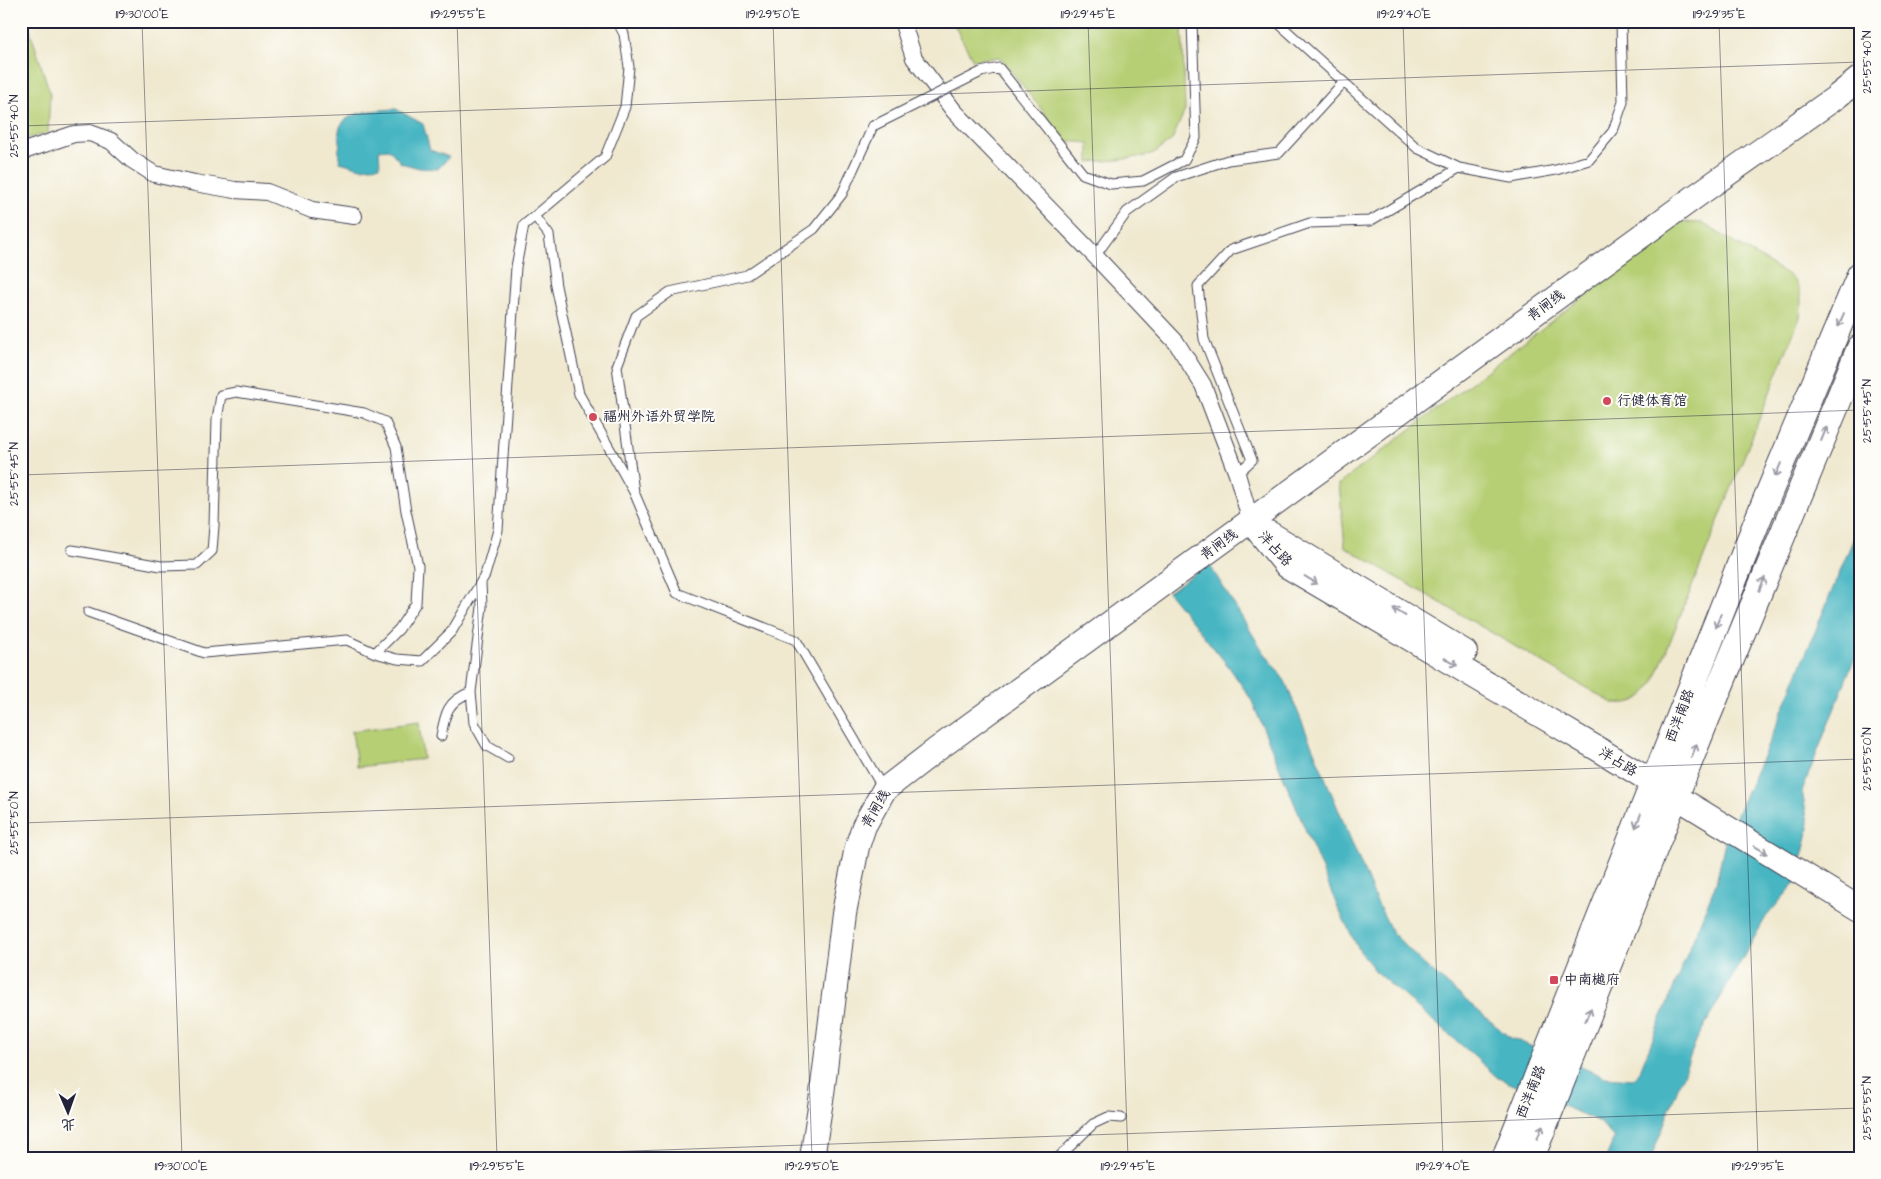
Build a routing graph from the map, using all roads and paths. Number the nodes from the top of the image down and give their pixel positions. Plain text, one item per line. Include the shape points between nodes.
1 (617, 21) edge
2 (902, 21) edge
3 (1192, 21) edge
4 (1621, 21) edge
5 (1281, 23) edge
6 (1860, 78) edge
7 (1343, 83) junction
8 (21, 152) edge
9 (1460, 168) junction
10 (354, 216) dead end
11 (535, 216) junction
12 (1095, 256) junction
13 (1860, 275) edge
14 (1860, 348) edge
15 (1238, 474) junction
16 (634, 492) junction
17 (1251, 522) junction
18 (72, 550) dead end
19 (481, 581) junction
20 (88, 612) dead end
21 (375, 653) junction
22 (470, 692) junction
23 (441, 736) dead end
24 (508, 758) dead end
25 (1657, 777) junction
26 (884, 790) junction
27 (1679, 791) junction
28 (1811, 871) junction
29 (1860, 891) edge
30 (1860, 909) edge
31 (1559, 1056) junction
32 (1539, 1102) junction
33 (1121, 1118) dead end
34 (812, 1158) edge
35 (1058, 1158) edge
36 (1505, 1158) edge
37 (1530, 1158) edge

1 - 11 lane via 624,34 629,67 625,107 605,157
2 - 12 street via 914,58 954,111
3 - 16 lane, bridge via 1196,138 1184,160 1143,181 1111,184 1082,174 999,68 981,72 873,126 842,194 814,229 747,275 670,292 636,316 617,366
4 - 9 lane via 1623,102 1613,131 1589,160 1511,178
5 - 7 lane
6 - 17 main road, 青闸线
7 - 9 lane via 1417,148
7 - 12 lane via 1279,152 1228,160 1176,177 1127,212
8 - 10 street via 74,134 90,133 111,141 154,174 219,187 267,192 312,210
9 - 15 lane via 1370,221 1310,222 1231,250 1198,286 1204,339 1252,460
11 - 16 lane via 549,235 556,286 579,394
11 - 19 lane via 524,225 516,267 498,530
12 - 15 street via 1176,342 1203,386
13 -> 25 main road, 西洋南路
27 -> 14 main road, 西洋南路
15 - 17 street
16 - 26 lane via 677,593 796,640
17 - 25 main road, 洋占路
17 - 26 main road, 青闸线
18 - 21 lane via 161,566 197,566 212,551 217,420 221,395 236,392 364,413 385,422 396,446 418,566 416,603 399,629
19 - 21 lane via 452,631 422,661
19 - 22 lane via 482,607
20 - 21 lane via 204,653 347,640
22 - 23 lane via 446,710
22 - 24 lane via 474,723 487,746
25 - 27 main road, 洋占路
25 -> 31 main road, 西洋南路
26 - 34 main road, 青闸线 via 864,826 857,847 844,913
27 - 28 main road, 洋占路
31 -> 27 main road, 西洋南路
28 - 29 main road, 洋占路
28 - 30 main road, 洋占路
31 - 32 main road, 西洋南路
32 - 36 main road, 西洋南路
37 -> 32 main road, 西洋南路
33 - 35 lane via 1108,1117 1094,1124

